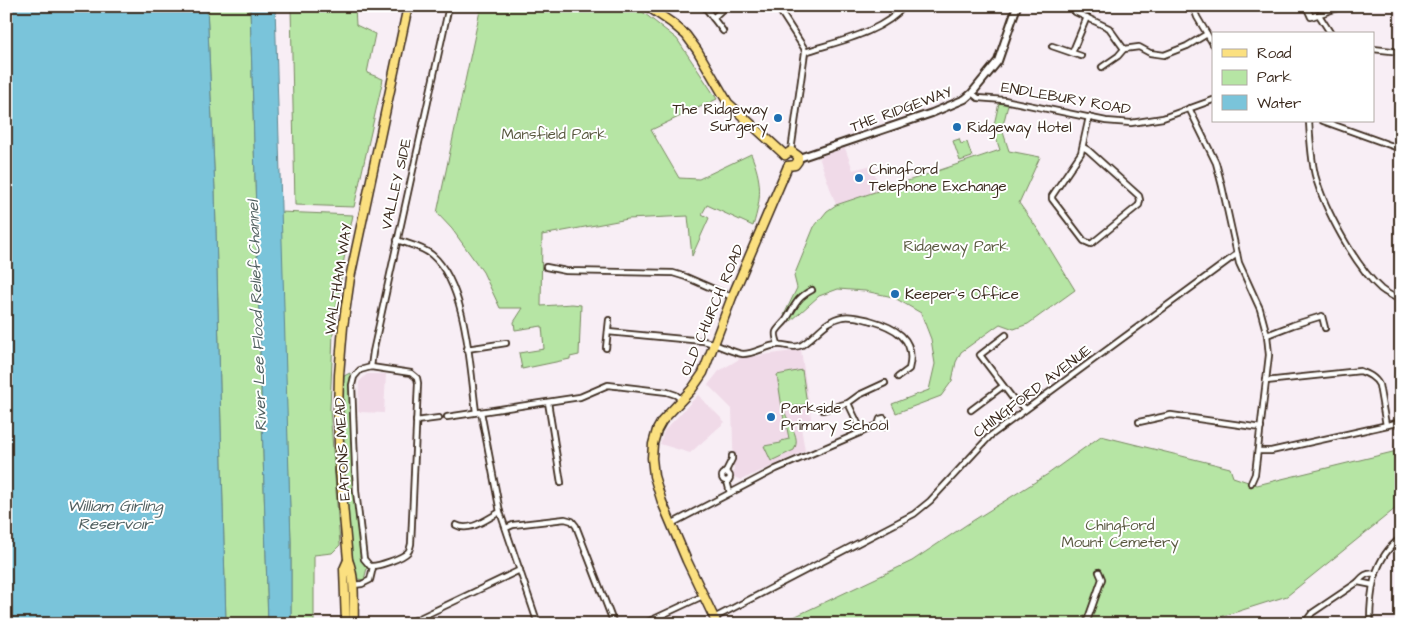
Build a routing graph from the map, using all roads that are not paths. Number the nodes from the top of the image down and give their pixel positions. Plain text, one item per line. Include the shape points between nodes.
1 (408, 6) edge
2 (449, 6) edge
3 (647, 6) edge
4 (704, 6) edge
5 (726, 6) edge
6 (777, 6) edge
7 (904, 6) edge
8 (1017, 6) edge
9 (1193, 6) edge
10 (1306, 6) edge
11 (1343, 6) edge
12 (1074, 12) dead end
13 (1318, 15) junction
14 (713, 18) junction
15 (1087, 18) junction
16 (724, 31) dead end
17 (1329, 32) edge
18 (1207, 34) junction
19 (1212, 42) edge
20 (1052, 46) dead end
21 (1124, 49) junction
22 (1374, 49) edge
23 (805, 52) junction
24 (1401, 52) edge
25 (1072, 53) junction
26 (1081, 56) dead end
27 (1102, 67) dead end
28 (972, 93) junction
29 (1212, 100) edge
30 (1189, 108) junction
31 (1088, 117) junction
32 (1309, 122) edge
33 (1327, 122) edge
34 (1083, 147) junction
35 (1401, 149) edge
36 (788, 153) junction
37 (799, 158) junction
38 (788, 166) junction
39 (397, 240) junction
40 (1237, 254) junction
41 (546, 267) dead end
42 (812, 290) dead end
43 (732, 297) junction
44 (1401, 300) edge
45 (609, 320) dead end
46 (1325, 328) dead end
47 (608, 332) junction
48 (1006, 335) dead end
49 (1267, 335) junction
50 (506, 343) dead end
51 (714, 344) junction
52 (778, 344) junction
53 (606, 348) dead end
54 (467, 349) junction
55 (371, 367) junction
56 (898, 377) dead end
57 (1266, 381) junction
58 (885, 383) dead end
59 (1003, 386) junction
60 (682, 400) junction
61 (548, 402) junction
62 (848, 403) junction
63 (1026, 409) junction
64 (824, 410) dead end
65 (971, 410) dead end
66 (479, 412) junction
67 (447, 417) dead end
68 (439, 418) dead end
69 (416, 421) junction
70 (1140, 422) dead end
71 (1401, 422) edge
72 (878, 424) dead end
73 (1386, 425) junction
74 (1260, 428) junction
75 (862, 432) junction
76 (1258, 451) junction
77 (732, 456) dead end
78 (561, 483) dead end
79 (1251, 483) dead end
80 (730, 493) junction
81 (500, 512) junction
82 (671, 524) junction
83 (456, 525) dead end
84 (506, 528) junction
85 (1401, 538) edge
86 (374, 567) junction
87 (520, 570) junction
88 (1099, 572) dead end
89 (1376, 574) junction
90 (1358, 582) junction
91 (1373, 585) junction
92 (349, 586) junction
93 (703, 596) junction
94 (715, 621) edge
95 (652, 622) edge
96 (346, 624) edge
97 (354, 624) edge
98 (407, 624) edge
99 (538, 624) edge
100 (614, 624) edge
101 (643, 624) edge
102 (1086, 624) edge
103 (1304, 624) edge
104 (1370, 624) edge

1 - 92 main road, WALTHAM WAY via 352,269 343,327 338,414 348,560 344,569
2 - 39 street, VALLEY SIDE
3 - 36 main road via 686,35 728,103
4 - 14 street
5 - 14 street
6 - 23 street
7 - 23 street via 889,20 867,32
8 - 28 main road, THE RIDGEWAY via 998,61
9 - 18 street
10 - 13 street via 1310,18
11 - 13 street
12 - 15 street
13 - 17 street
14 - 16 street
15 - 21 street via 1109,28
15 - 25 street
18 - 19 street
18 - 21 street via 1164,55 1138,47
20 - 25 street
21 - 27 street
22 - 24 street
23 - 36 street
25 - 26 street
28 - 31 street, ENDLEBURY ROAD via 978,98
28 - 37 main road, THE RIDGEWAY via 948,108
29 - 30 street, ENDLEBURY ROAD
30 - 31 street, ENDLEBURY ROAD via 1141,123
30 - 40 street via 1216,163
31 - 34 street
32 - 44 street via 1315,175 1334,220 1370,278
33 - 35 street
34 - 34 street via 1052,199 1084,241 1091,244 1139,205 1140,200
36 - 37 main road via 797,154
36 - 38 main road via 784,162
37 - 38 main road via 795,165
38 - 43 main road, OLD CHURCH ROAD
39 - 54 street via 431,254 444,271 459,305
39 - 55 street, VALLEY SIDE
40 - 49 street
40 - 63 street, CHINGFORD AVENUE
41 - 43 street via 566,271 673,273
42 - 52 street via 794,304 788,318 776,331
43 - 51 main road, OLD CHURCH ROAD
45 - 47 street
46 - 49 street via 1322,316
47 - 51 street
47 - 53 street
48 - 59 street via 980,354
49 - 57 street
50 - 54 street
51 - 52 street via 743,354
51 - 60 main road, OLD CHURCH ROAD via 703,373
52 - 56 street via 791,348 800,346 828,323 843,316 880,323 895,329 908,346 909,369
54 - 66 street
55 - 69 street via 415,376 418,383
55 - 86 street, EATONS MEAD via 360,370 352,385 361,540 366,562
57 - 73 street via 1360,371 1367,373 1379,385
57 - 74 street
58 - 62 street
59 - 63 street
59 - 65 street
60 - 61 street via 672,393 615,385 581,397
60 - 82 main road, OLD CHURCH ROAD via 662,421 652,451 656,481
61 - 66 street
61 - 78 street
62 - 64 street
62 - 75 street
63 - 94 street, CHINGFORD AVENUE via 983,442 930,501 914,514
66 - 67 street
66 - 81 street
68 - 69 street
69 - 86 street via 410,548 405,554
70 - 74 street via 1171,415
71 - 73 street
72 - 75 street
73 - 76 street via 1271,451
74 - 76 street
75 - 80 street
76 - 79 street
77 - 80 street via 725,473 730,477 727,481
80 - 82 street
81 - 83 street via 471,526 462,528
81 - 84 street
82 - 93 main road, OLD CHURCH ROAD
84 - 87 street
84 - 100 street via 566,519 572,521
85 - 89 street via 1382,557
86 - 92 street via 370,580
87 - 98 street
87 - 99 street
88 - 102 street via 1102,580
89 - 90 street via 1366,574
89 - 91 street
90 - 91 street
90 - 103 street via 1312,613
91 - 104 street
92 - 96 main road, WALTHAM WAY
92 - 97 main road, WALTHAM WAY
93 - 94 main road, OLD CHURCH ROAD
93 - 95 street
95 - 101 street

